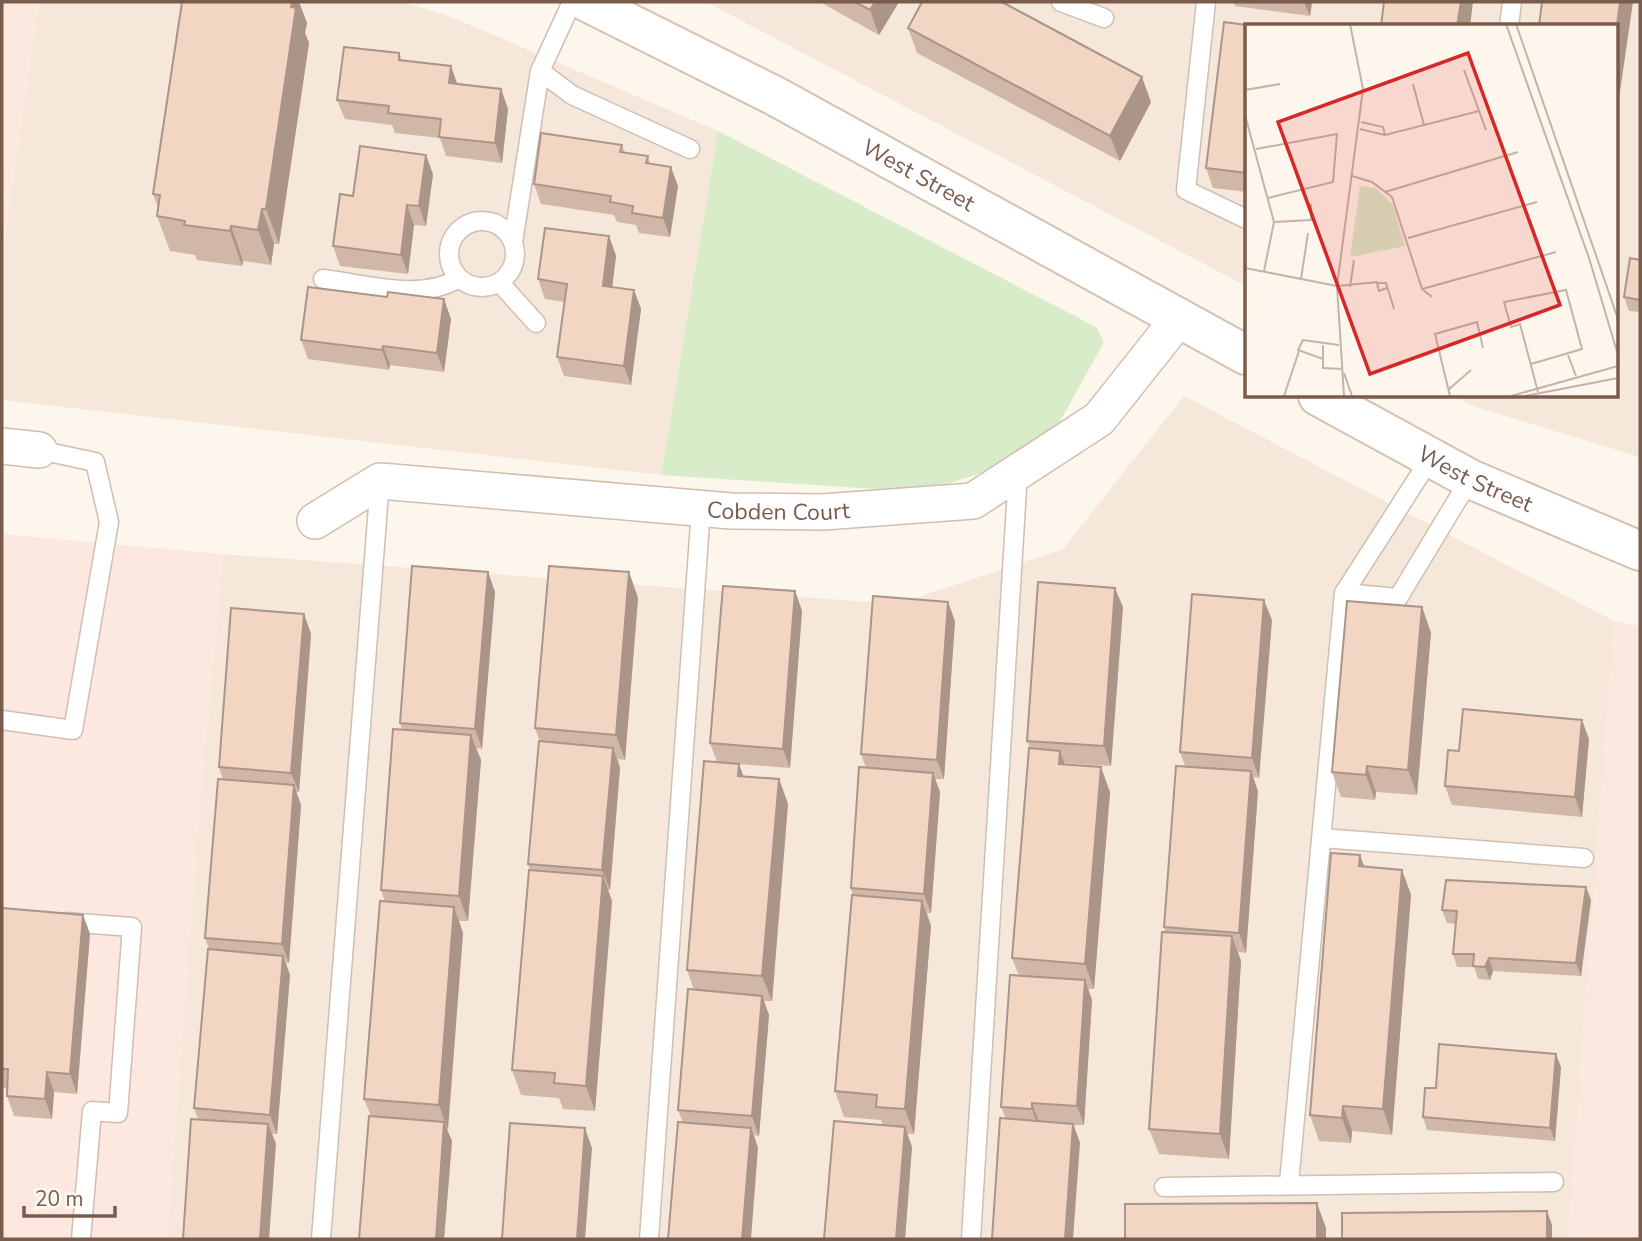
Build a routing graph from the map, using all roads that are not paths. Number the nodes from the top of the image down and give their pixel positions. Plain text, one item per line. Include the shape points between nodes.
1 (572, 2) edge
2 (587, 2) edge
3 (1061, 2) edge
4 (1206, 2) edge
5 (1512, 2) edge
6 (1104, 18) dead end
7 (1509, 24) edge
8 (541, 71) junction
9 (690, 149) dead end
10 (1245, 218) edge
11 (513, 242) junction
12 (459, 278) junction
13 (323, 279) dead end
14 (499, 282) junction
15 (1180, 317) junction
16 (536, 323) dead end
17 (1245, 354) edge
18 (1320, 397) edge
19 (2, 446) edge
20 (39, 450) joint
21 (1430, 460) junction
22 (1018, 472) junction
23 (1470, 479) junction
24 (380, 481) junction
25 (701, 509) junction
26 (315, 522) dead end
27 (1640, 551) edge
28 (1344, 593) junction
29 (2, 720) edge
30 (1321, 838) junction
31 (1584, 858) dead end
32 (42, 920) edge
33 (1553, 1182) dead end
34 (1289, 1183) junction
35 (1164, 1186) dead end
36 (81, 1239) edge
37 (321, 1239) edge
38 (649, 1239) edge
39 (971, 1239) edge

1 - 8 lane
2 - 15 main road, West Street via 786,102
3 - 6 lane
4 - 10 lane via 1186,190
5 - 7 lane
8 - 9 lane via 572,95
8 - 11 lane
11 - 12 lane via 499,225 489,221 467,224 458,230 449,249
11 - 14 lane via 513,265
12 - 13 lane via 446,287 425,291
12 - 14 lane via 479,287
14 - 16 lane
15 - 17 main road, West Street
15 - 22 street, Cobden Court via 1099,419
18 - 21 main road, West Street
19 - 20 street
20 - 29 lane via 96,462 109,522 73,730
21 - 23 main road, West Street
21 - 28 lane
22 - 25 street, Cobden Court via 973,501 823,512
22 - 39 lane
23 - 27 main road, West Street
23 - 28 lane via 1398,598
24 - 25 street, Cobden Court
24 - 26 street
24 - 37 lane
25 - 38 lane
28 - 30 lane
30 - 31 lane
30 - 34 lane
32 - 36 lane via 132,927 118,1113 92,1111
33 - 34 lane
34 - 35 lane

